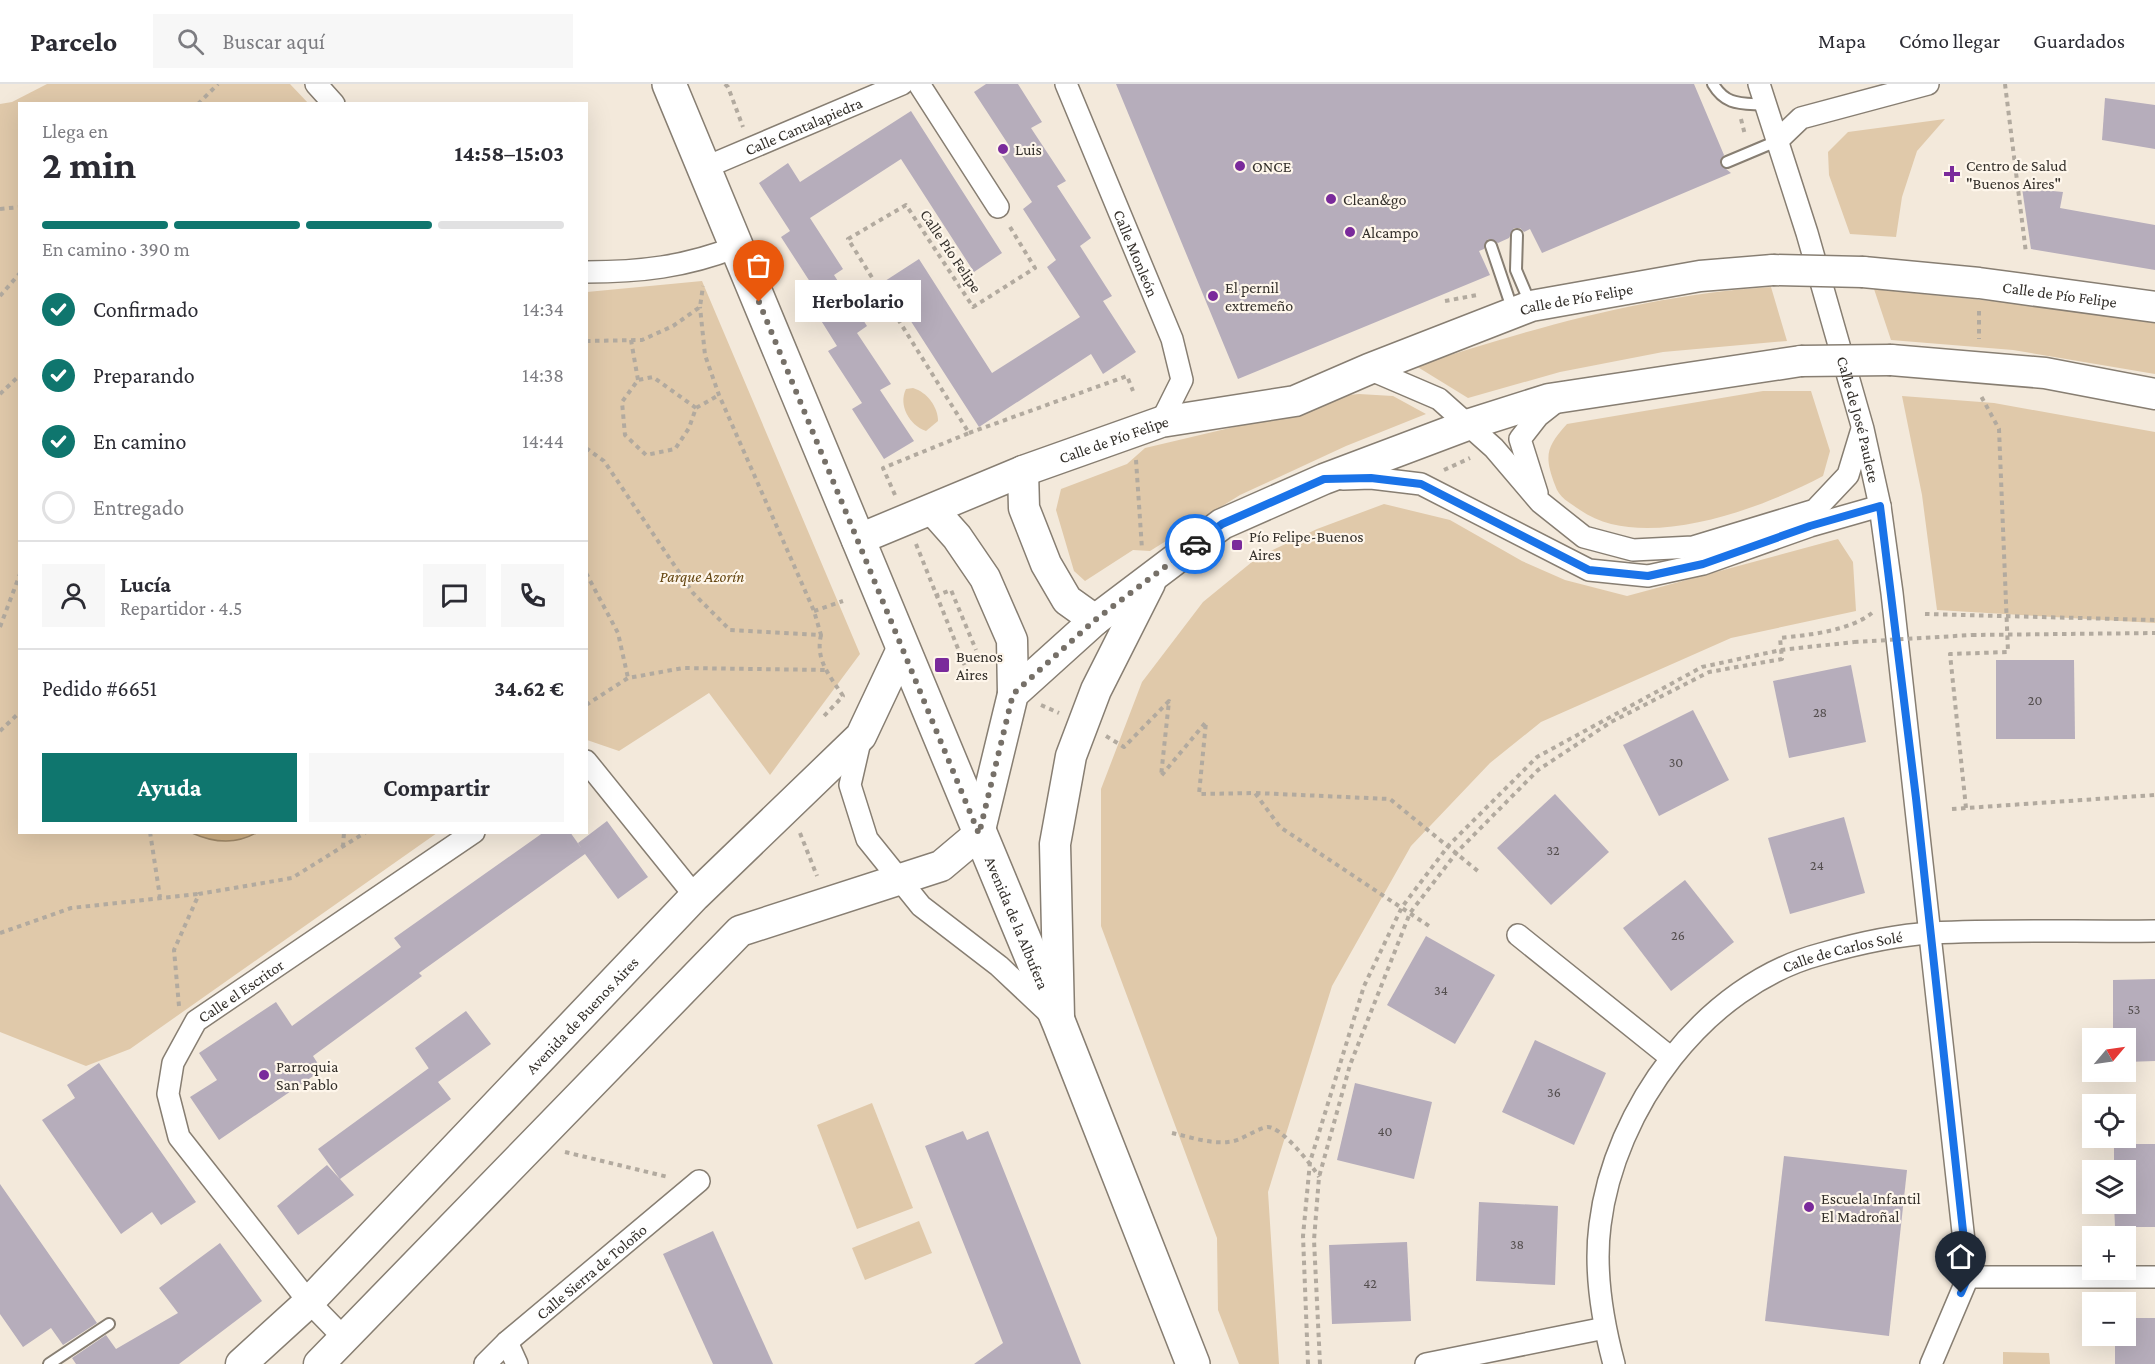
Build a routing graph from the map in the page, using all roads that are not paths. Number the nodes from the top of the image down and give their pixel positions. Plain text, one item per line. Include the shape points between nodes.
1 (316, 84) edge
2 (669, 84) edge
3 (902, 84) edge
4 (919, 84) edge
5 (1066, 84) edge
6 (1713, 84) edge
7 (1759, 84) edge
8 (1920, 85) edge
9 (332, 102) edge
10 (1765, 105) junction
11 (1777, 141) junction
12 (1726, 162) dead end
13 (704, 168) junction
14 (998, 207) road end
15 (1517, 235) dead end
16 (1491, 246) dead end
17 (736, 247) junction
18 (588, 272) edge
19 (2155, 307) edge
20 (1523, 310) junction
21 (1369, 369) junction
22 (2155, 393) edge
23 (1563, 397) junction
24 (1161, 422) junction
25 (1470, 424) junction
26 (1863, 429) junction
27 (1023, 471) junction
28 (1324, 479) junction
29 (1540, 502) junction
30 (1880, 506) junction
31 (920, 515) junction
32 (857, 540) junction
33 (1149, 564) junction
34 (1095, 620) junction
35 (902, 650) junction
36 (1013, 694) junction
37 (861, 736) junction
38 (588, 763) edge
39 (471, 834) edge
40 (979, 834) junction
41 (899, 878) junction
42 (695, 896) junction
43 (2155, 931) edge
44 (1930, 933) junction
45 (1518, 935) dead end
46 (1059, 1023) junction
47 (1670, 1057) junction
48 (699, 1181) road end
49 (1968, 1277) junction
50 (2155, 1277) edge
51 (309, 1302) junction
52 (109, 1324) dead end
53 (1605, 1328) junction
54 (344, 1338) junction
55 (507, 1342) junction
56 (49, 1364) edge
57 (242, 1364) edge
58 (320, 1364) edge
59 (485, 1364) edge
60 (517, 1364) edge
61 (1193, 1364) edge
62 (1426, 1364) edge
63 (1614, 1364) edge
64 (1931, 1364) edge

1 - 9 street
2 - 13 main road, Avenida de la Albufera
3 - 13 street, Calle Cantalapiedra
4 - 14 street
5 - 24 street, Calle Monleón via 1172,339 1182,380
6 - 10 lane via 1720,97 1736,103
7 - 10 street, Calle de José Paulete
8 - 11 street via 1801,118
10 - 11 street, Calle de José Paulete
11 - 12 lane
11 - 26 street, Calle de José Paulete
13 - 17 main road, Avenida de la Albufera
15 - 20 lane via 1516,270
16 - 20 lane
17 - 18 street via 703,260 639,272
17 - 32 main road, Avenida de la Albufera
19 - 20 street, Calle de Pío Felipe, bridge via 1979,283 1863,272 1773,270 1700,276
20 - 21 street, Calle de Pío Felipe
21 - 24 street, Calle de Pío Felipe via 1295,401
21 - 25 street via 1439,399
22 - 23 street, bridge via 2045,373 1891,360 1801,361
23 - 25 street
23 - 29 street via 1538,416 1520,439
24 - 27 street, Calle de Pío Felipe
25 - 28 street
25 - 29 street
26 - 29 street via 1848,475 1815,510 1693,547 1633,550 1584,537
26 - 30 street, Calle de José Paulete
27 - 31 street, Calle de Pío Felipe
27 - 34 street via 1024,508 1046,564 1067,600
28 - 30 street via 1371,478 1421,484 1589,570 1648,576 1703,564
28 - 33 street via 1222,524
30 - 44 street, Calle de José Paulete
31 - 32 street, Calle de Pío Felipe
31 - 36 street via 957,537 985,578 1012,640
32 - 35 main road, Avenida de la Albufera
33 - 34 street
33 - 46 street via 1071,756 1055,844
34 - 36 street
35 - 37 street, Avenida de Buenos Aires
35 - 40 main road, Avenida de la Albufera
36 - 40 street
37 - 41 street, Avenida de Buenos Aires via 850,785 867,839
37 - 42 street, Avenida de Buenos Aires
38 - 42 street
39 - 51 street, Calle el Escritor via 196,1021 172,1063 168,1095 179,1137
40 - 41 street via 941,866
40 - 46 main road, Avenida de la Albufera
41 - 46 street, Avenida de Buenos Aires via 921,906 999,966
41 - 54 street via 740,931
42 - 51 street, Avenida de Buenos Aires
43 - 44 street, Calle de Carlos Solé
44 - 47 street, Calle de Carlos Solé via 1818,955 1766,977 1716,1012
44 - 49 street, Calle de José Paulete
45 - 47 street
46 - 61 main road, Avenida de la Albufera
47 - 53 street, Calle de Carlos Solé via 1637,1109 1613,1164 1600,1225 1599,1288
48 - 55 street, Calle Sierra de Toloño
49 - 50 street
49 - 64 street, Calle de José Paulete
51 - 54 street
51 - 57 street, Avenida de Buenos Aires
52 - 56 lane
53 - 62 street
53 - 63 street, Calle de Carlos Solé
54 - 58 street
55 - 59 street, Calle Sierra de Toloño
55 - 60 street

